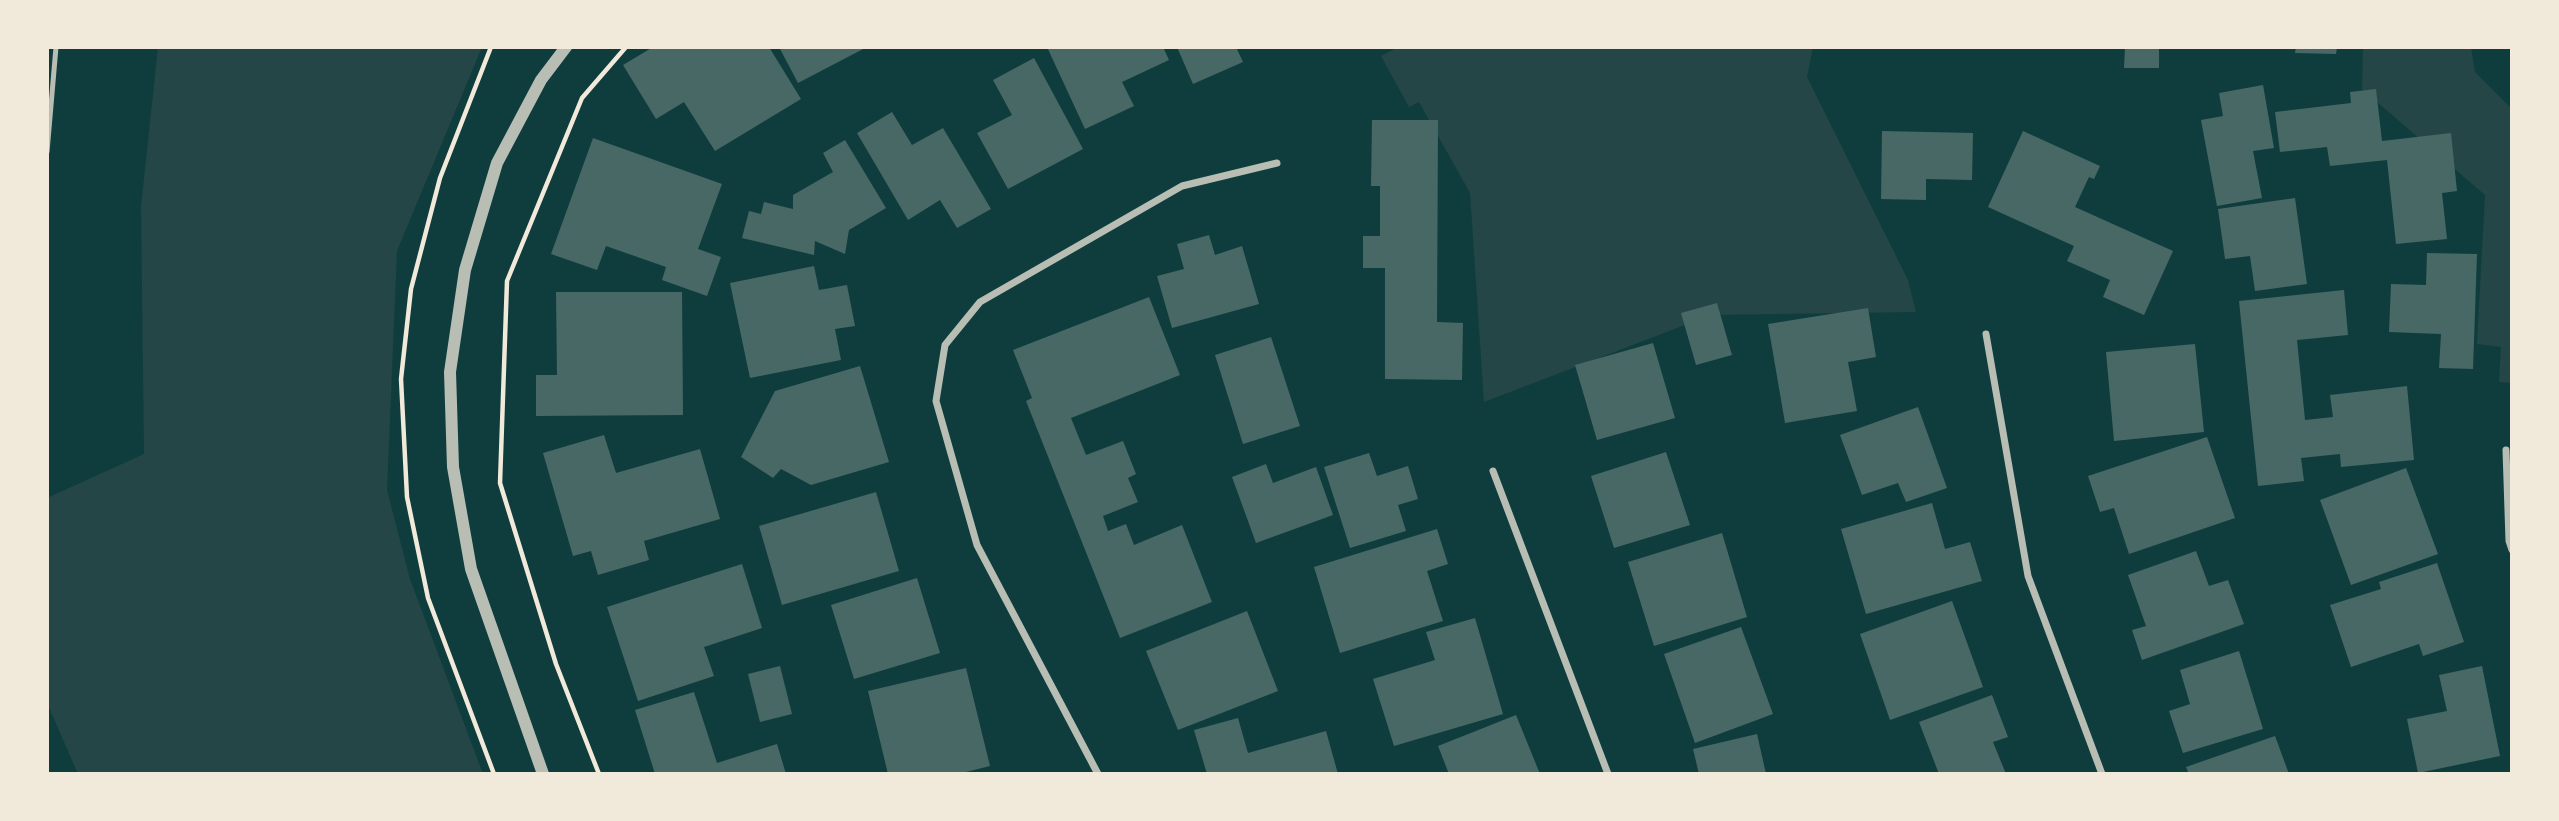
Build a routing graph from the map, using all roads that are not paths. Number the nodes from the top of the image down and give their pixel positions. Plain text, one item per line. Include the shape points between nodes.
1 (56, 47) edge
2 (566, 47) edge
3 (47, 152) edge
4 (1277, 163) dead end
5 (1986, 334) dead end
6 (2506, 450) dead end
7 (1493, 471) dead end
8 (2512, 550) edge
9 (543, 774) edge
10 (1098, 774) edge
11 (1608, 774) edge
12 (2102, 774) edge

1 - 3 lane
2 - 9 street via 541,80 498,163 465,270 450,372 453,467 471,569
4 - 10 street via 1182,186 980,302 945,345 936,401 977,545
5 - 12 street via 2028,576
6 - 8 street
7 - 11 street

